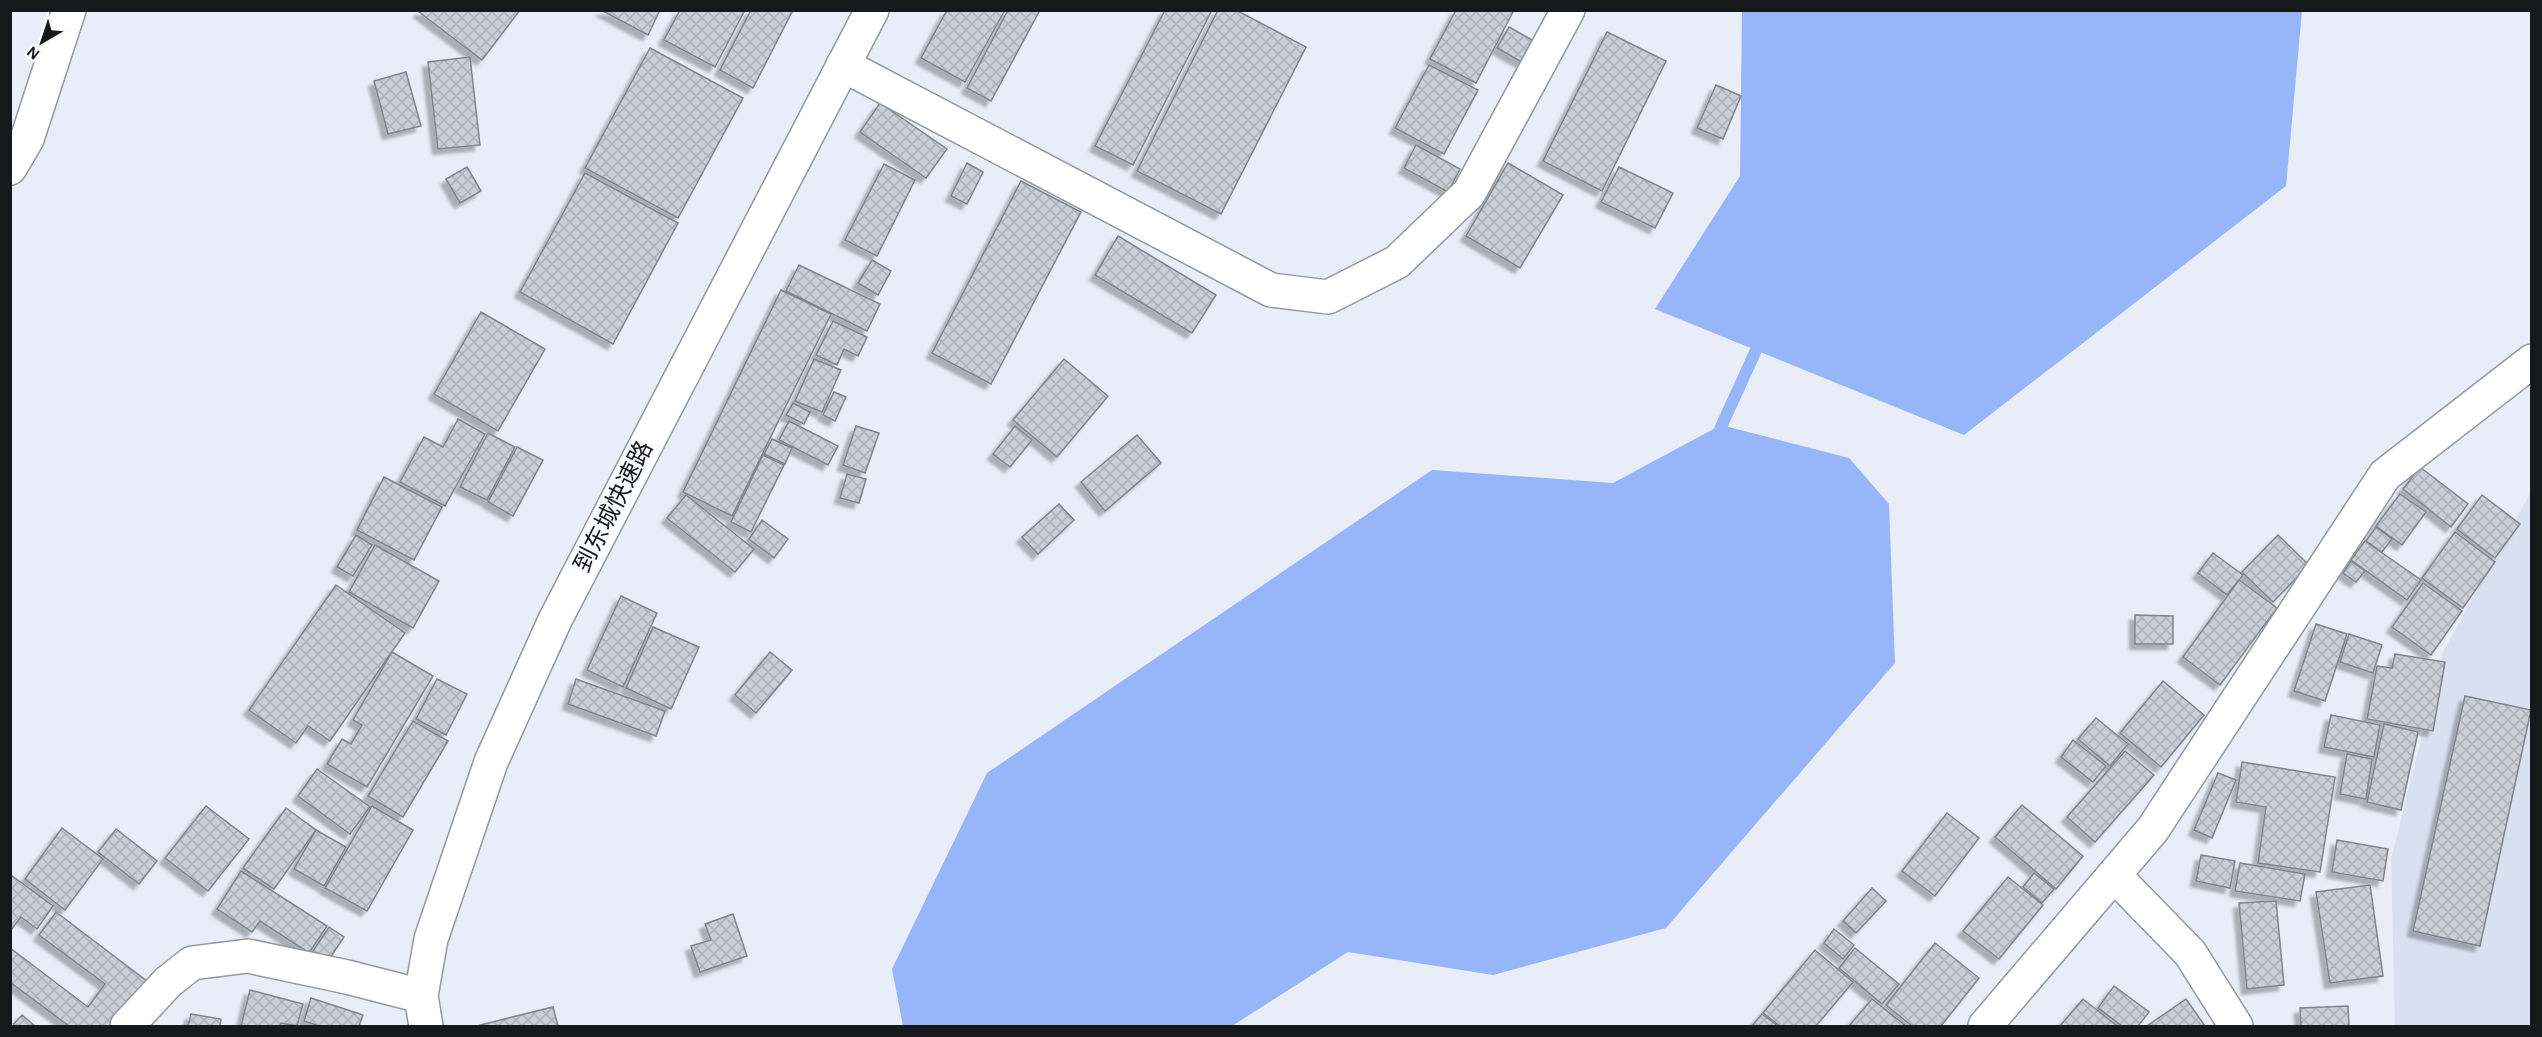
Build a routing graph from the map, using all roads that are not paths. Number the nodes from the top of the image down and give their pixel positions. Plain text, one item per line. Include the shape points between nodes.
1 (69, 10) edge
2 (872, 10) edge
3 (1568, 10) edge
4 (843, 65) junction
5 (10, 168) edge
6 (2532, 361) edge
7 (2114, 875) junction
8 (423, 1011) edge
9 (127, 1026) edge
10 (1985, 1026) edge
11 (2236, 1026) edge

1 - 5 street via 27,139
2 - 4 street, 到东城快速路
3 - 4 street via 1469,193 1397,262 1328,297 1271,290
4 - 8 street, 到东城快速路 via 540,653 491,762 431,939
6 - 7 street via 2385,475 2153,829
7 - 10 street
7 - 11 street via 2190,953
8 - 9 street via 347,977 248,956 192,963 168,982

